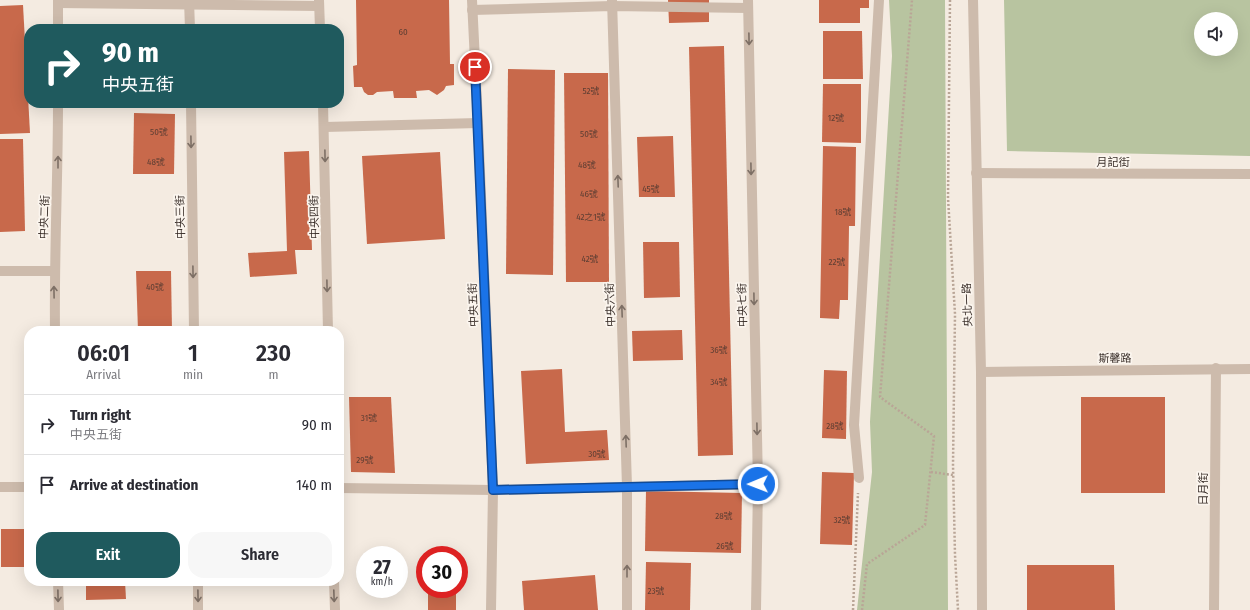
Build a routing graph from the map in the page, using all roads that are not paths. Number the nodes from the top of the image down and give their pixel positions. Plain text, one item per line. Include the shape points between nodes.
1 (879, 0) edge
2 (973, 0) edge
3 (58, 2) edge
4 (189, 3) edge
5 (319, 3) edge
6 (612, 3) edge
7 (748, 4) edge
8 (472, 5) edge
9 (58, 24) edge
10 (190, 24) edge
11 (320, 24) edge
12 (58, 108) edge
13 (191, 108) edge
14 (323, 108) edge
15 (478, 124) junction
16 (324, 127) junction
17 (976, 173) junction
18 (1250, 174) edge
19 (0, 271) edge
20 (54, 271) junction
21 (55, 326) edge
22 (194, 326) edge
23 (328, 326) edge
24 (1216, 368) junction
25 (1250, 369) edge
26 (981, 372) junction
27 (859, 478) road end
28 (758, 484) junction
29 (24, 487) edge
30 (627, 487) junction
31 (0, 488) edge
32 (344, 488) edge
33 (493, 490) junction
34 (58, 586) edge
35 (198, 586) edge
36 (334, 586) edge
37 (59, 610) edge
38 (198, 610) edge
39 (335, 610) edge
40 (491, 610) edge
41 (627, 610) edge
42 (756, 610) edge
43 (982, 610) edge
44 (1214, 610) edge

1 - 27 street via 854,425
2 - 17 street, 央北一路
3 - 4 street
3 - 9 street
4 - 5 street
4 - 10 street
5 - 11 street
6 - 7 street
6 - 8 street
30 -> 6 street, 中央六街
7 -> 28 street, 中央七街
8 - 15 street, 中央五街
20 -> 12 street, 中央二街 via 58,190
13 -> 22 street, 中央三街
14 - 16 street, 中央四街
15 - 16 street
15 - 33 street, 中央五街
16 -> 23 street, 中央四街
17 - 18 street, 月記街
17 - 26 street, 央北一路
19 - 20 street
21 -> 20 street, 中央二街
24 - 25 street, 斯馨路
24 - 26 street, 斯馨路
24 - 44 street, 日月街
26 - 43 street, 央北一路
28 - 30 street
28 - 42 street, 中央七街
29 - 31 street
30 - 33 street
41 -> 30 street, 中央六街
32 - 33 street
33 - 40 street, 中央五街
34 -> 37 street
35 -> 38 street
36 -> 39 street

